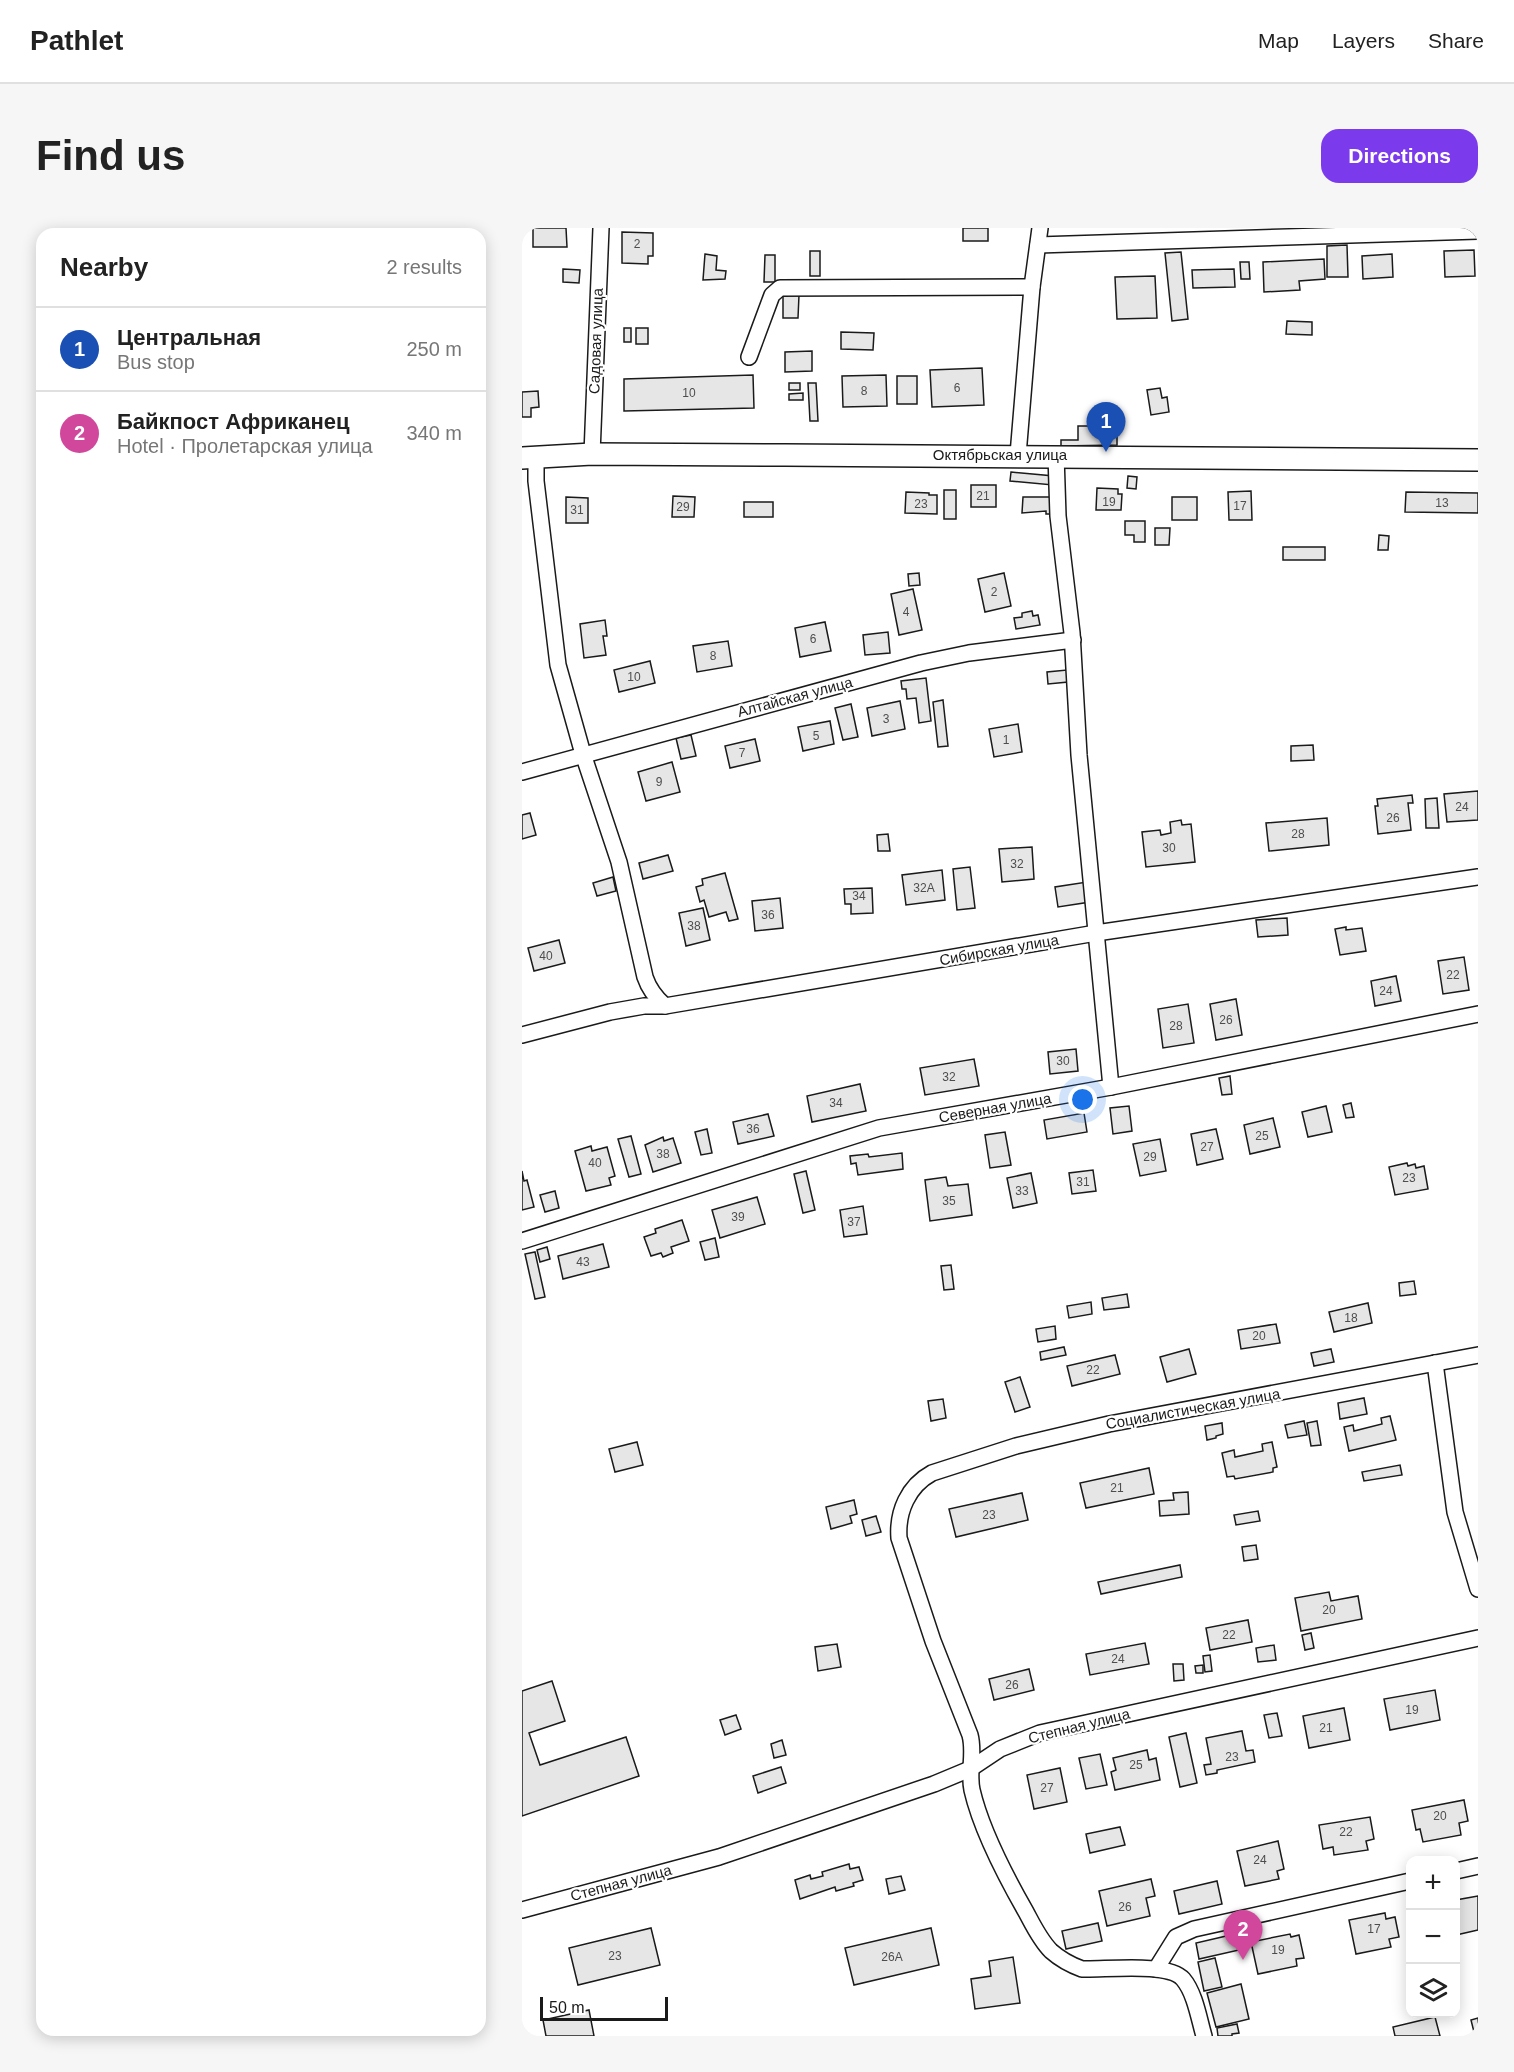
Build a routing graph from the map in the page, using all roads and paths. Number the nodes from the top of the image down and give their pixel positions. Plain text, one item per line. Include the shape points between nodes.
1 (600, 228) edge
2 (1040, 228) edge
3 (1478, 231) edge
4 (1038, 245) junction
5 (1032, 287) junction
6 (749, 357) dead end
7 (592, 454) junction
8 (1018, 455) junction
9 (1056, 456) junction
10 (529, 457) edge
11 (1478, 459) edge
12 (1073, 640) junction
13 (583, 754) junction
14 (522, 772) edge
15 (1478, 877) edge
16 (1096, 933) junction
17 (666, 1006) junction
18 (1478, 1014) edge
19 (522, 1035) edge
20 (1111, 1087) junction
21 (522, 1241) edge
22 (1478, 1355) edge
23 (1435, 1363) junction
24 (1478, 1589) edge
25 (1478, 1638) edge
26 (970, 1769) junction
27 (1478, 1866) edge
28 (1460, 1870) edge
29 (1406, 1882) edge
30 (522, 1910) edge
31 (1156, 1969) junction
32 (1204, 2036) edge

1 - 7 street, Садовая улица
2 - 4 street
3 - 4 street
4 - 5 street
5 - 6 street via 780,288 772,295
5 - 8 street
7 - 8 street, Октябрьская улица
7 - 10 street, Октябрьская улица
8 - 9 street, Октябрьская улица
9 - 11 street, Октябрьская улица
9 - 12 street via 1058,516
10 - 13 street via 536,481 558,665
12 - 13 street, Алтайская улица via 921,663
12 - 16 street via 1079,755
13 - 14 street, Алтайская улица
13 - 17 street via 618,862 645,977 652,993
15 - 16 street, Сибирская улица
16 - 17 street, Сибирская улица
16 - 20 street
17 - 19 street, Сибирская улица via 610,1012
18 - 20 street, Северная улица
20 - 21 street, Северная улица via 879,1128
22 - 23 street, Социалистическая улица
23 - 24 street via 1455,1512
23 - 26 street, Социалистическая улица via 1060,1434 932,1473 916,1485 903,1506 899,1539 970,1735
25 - 26 street, Степная улица via 1040,1733 1000,1749
26 - 30 street, Степная улица via 719,1857
26 - 31 street via 975,1801 1006,1875 1051,1950 1071,1966 1082,1969
27 - 28 street
29 - 31 street via 1194,1929 1176,1938
31 - 32 street via 1172,1971 1184,1979

